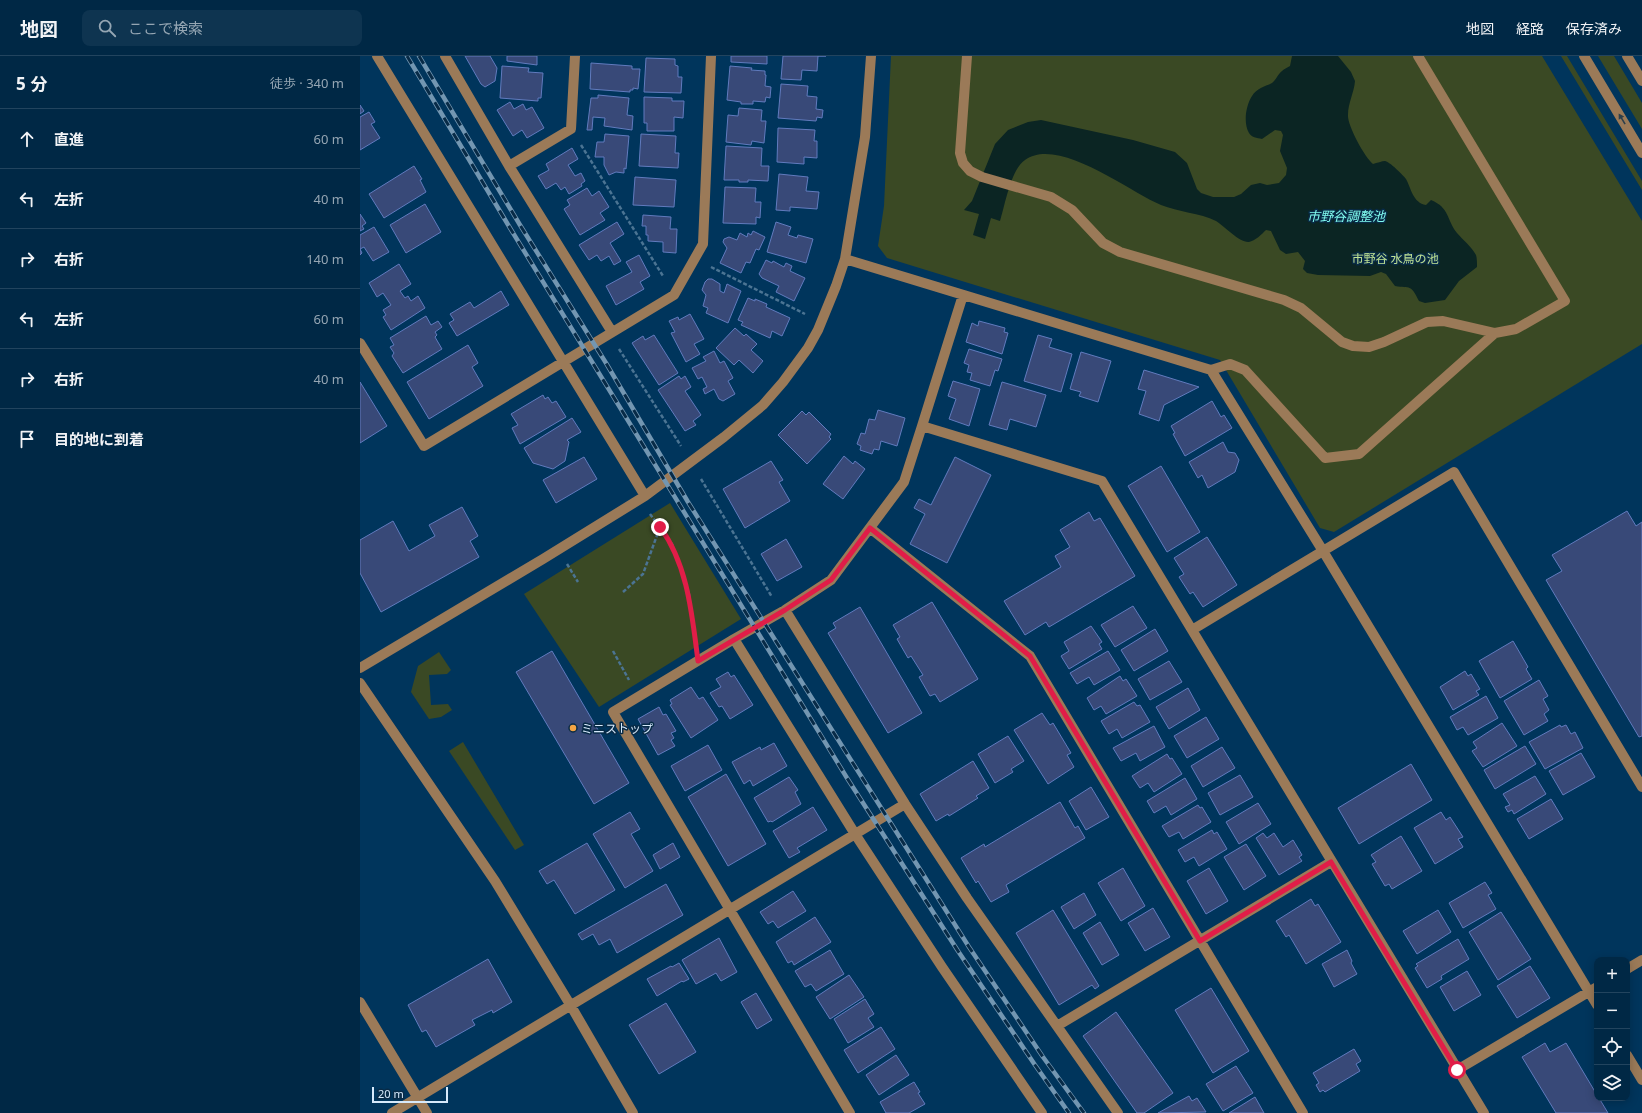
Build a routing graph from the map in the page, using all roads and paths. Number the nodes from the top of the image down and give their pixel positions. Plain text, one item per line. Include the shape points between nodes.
1 (377, 56) edge
2 (445, 56) edge
3 (575, 56) edge
4 (711, 56) edge
5 (871, 56) edge
6 (967, 56) edge
7 (1418, 56) edge
8 (1584, 56) edge
9 (1627, 56) edge
10 (1642, 81) edge
11 (571, 129) junction
12 (1642, 153) edge
13 (509, 166) junction
14 (695, 258) junction
15 (845, 259) junction
16 (674, 295) junction
17 (963, 295) junction
18 (807, 315) dead end
19 (612, 332) junction
20 (1495, 333) junction
21 (360, 343) edge
22 (563, 363) junction
23 (1211, 370) junction
24 (922, 426) junction
25 (681, 446) dead end
26 (701, 479) dead end
27 (645, 496) junction
28 (649, 512) dead end
29 (660, 527) junction
30 (870, 528) junction
31 (1322, 551) junction
32 (567, 563) dead end
33 (578, 582) dead end
34 (623, 592) dead end
35 (785, 610) junction
36 (1192, 630) junction
37 (734, 639) junction
38 (613, 651) dead end
39 (698, 661) junction
40 (360, 668) edge
41 (360, 683) edge
42 (638, 697) junction
43 (1642, 787) edge
44 (905, 804) junction
45 (855, 834) junction
46 (1331, 862) junction
47 (730, 909) junction
48 (1200, 941) junction
49 (1642, 960) edge
50 (1630, 967) edge
51 (1593, 989) edge
52 (360, 1002) edge
53 (571, 1006) junction
54 (1057, 1026) junction
55 (1630, 1060) edge
56 (1457, 1070) junction
57 (1642, 1080) edge
58 (418, 1097) junction
59 (392, 1113) edge
60 (427, 1113) edge
61 (633, 1113) edge
62 (850, 1113) edge
63 (1042, 1113) edge
64 (1118, 1113) edge
65 (1303, 1113) edge
66 (1484, 1113) edge

1 - 22 street
2 - 13 street
3 - 11 street
4 - 14 street via 703,244
5 - 15 street via 864,137
6 - 20 street via 960,153 963,163 970,171 982,177 1051,197 1072,210 1103,243 1120,252 1284,300 1301,308 1342,342 1353,346 1369,347 1427,322 1443,321
7 - 20 street via 1565,301 1516,329
12 -> 8 street
9 - 10 street
11 - 13 street
11 - 16 path
13 - 19 street
14 - 16 street
14 - 18 path
15 - 17 street
15 - 27 street via 818,330 783,382 763,405
16 - 19 street
17 - 23 street
17 - 24 street
19 - 22 street
19 - 25 path via 614,342
20 - 23 street via 1359,454 1325,458 1245,370 1230,364
21 - 22 street via 424,446
22 - 27 street
23 - 31 street
24 - 30 street via 904,482
24 - 36 street via 1102,481
26 - 35 path via 776,604
27 - 40 street
28 - 29 path
29 - 34 path via 644,574
29 - 39 path via 672,544 689,594
30 - 35 street via 831,580
30 - 48 street via 1030,656
31 - 36 street
31 - 43 street via 1454,472
31 - 51 street
32 - 33 path
35 - 37 street
35 - 44 street
36 - 46 street
37 - 39 street
37 - 45 street
38 - 42 path
39 - 42 street
41 - 53 street via 495,881
42 - 47 street via 613,712
44 - 45 street
44 - 54 street
45 - 47 street
45 - 63 street
46 - 48 street
46 - 56 street
47 - 53 street
47 - 62 street
48 - 54 street
48 - 65 street
49 - 50 street
51 - 56 street
52 - 58 street
53 - 58 street
53 - 61 street
54 - 64 street
55 - 57 street
56 - 66 street
58 - 59 street
58 - 60 street

